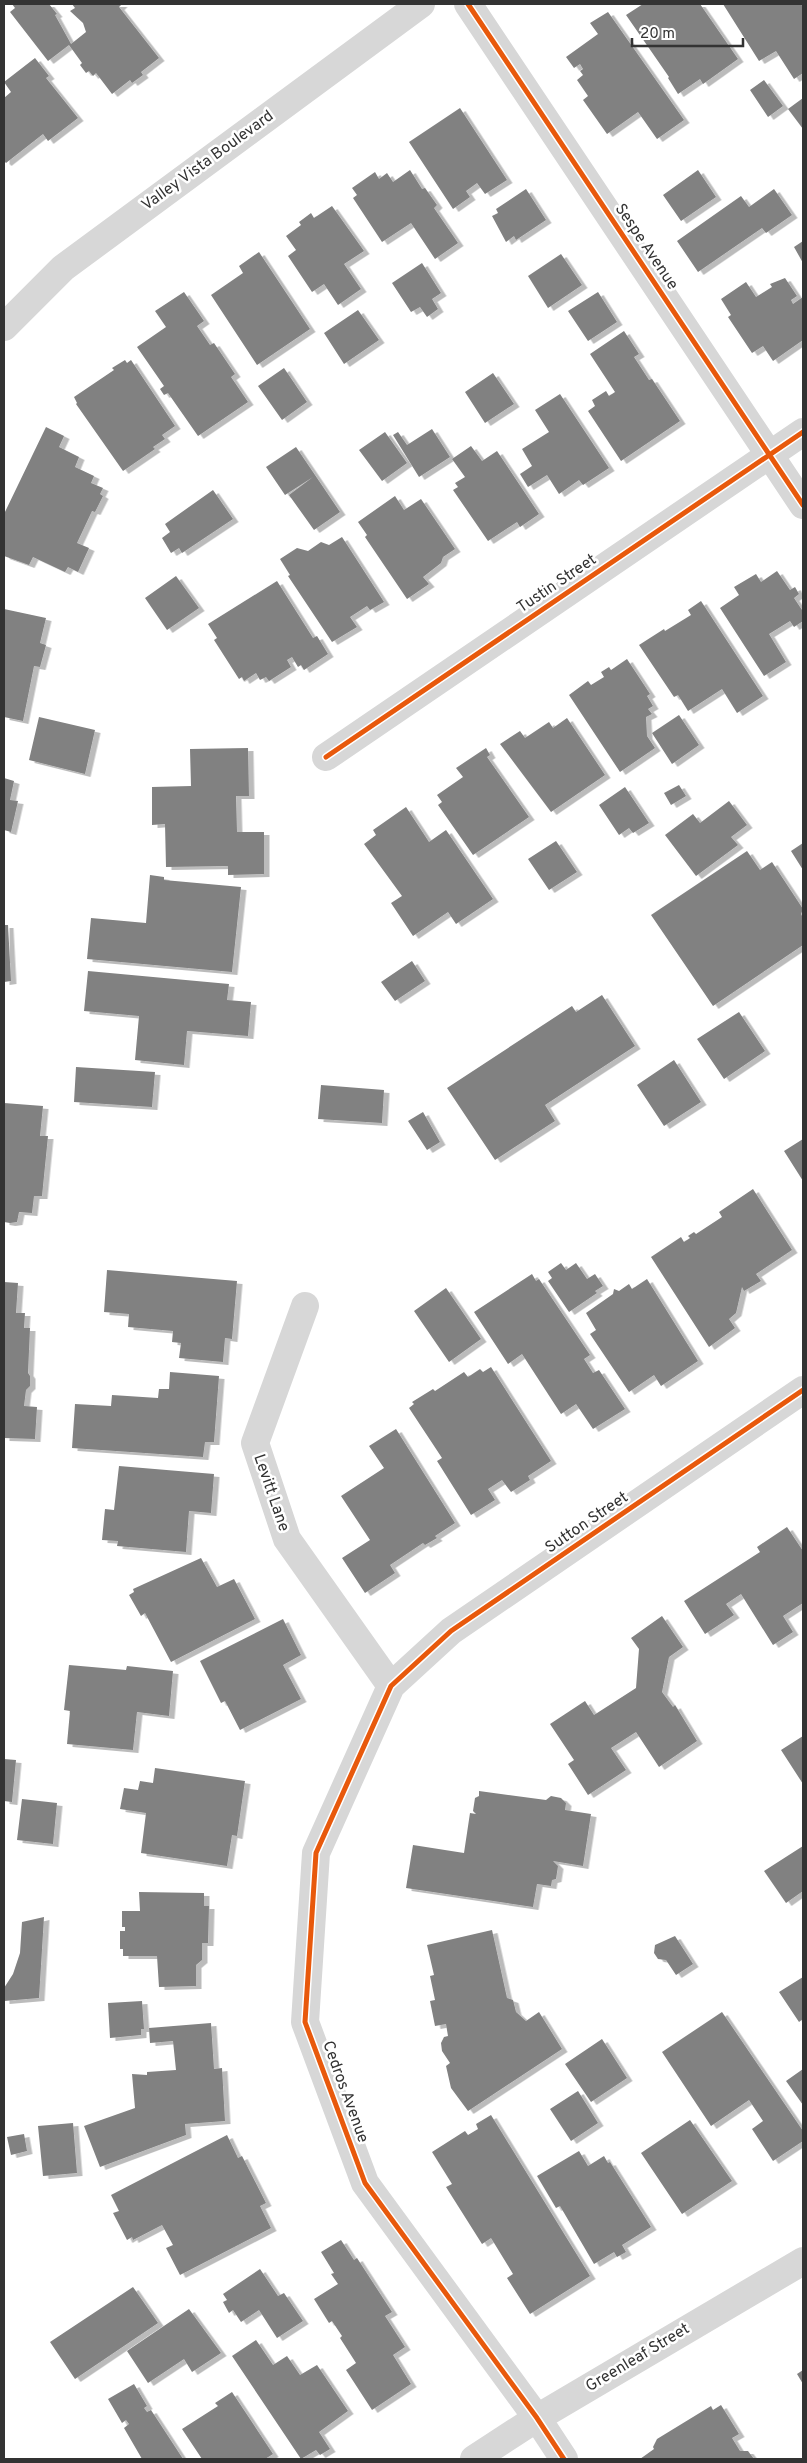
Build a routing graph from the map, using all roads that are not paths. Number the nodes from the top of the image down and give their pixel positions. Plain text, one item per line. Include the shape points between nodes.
1 (421, 4) edge
2 (468, 4) edge
3 (4, 327) edge
4 (803, 432) edge
5 (770, 454) junction
6 (803, 506) edge
7 (326, 757) dead end
8 (305, 1306) dead end
9 (803, 1390) edge
10 (392, 1686) junction
11 (803, 2261) edge
12 (537, 2418) junction
13 (474, 2459) edge
14 (564, 2459) edge

1 - 3 street, Valley Vista Boulevard via 63,268
2 - 5 street, Sespe Avenue
4 - 5 street, Tustin Street
5 - 6 street, Sespe Avenue
5 - 7 street, Tustin Street
8 - 10 street, Levitt Lane via 255,1443 287,1539
9 - 10 street, Sutton Street via 451,1631
10 - 12 street, Cedros Avenue via 316,1853 305,2022 365,2183
11 - 12 street, Greenleaf Street
12 - 13 street, Greenleaf Street
12 - 14 street, Cedros Avenue

